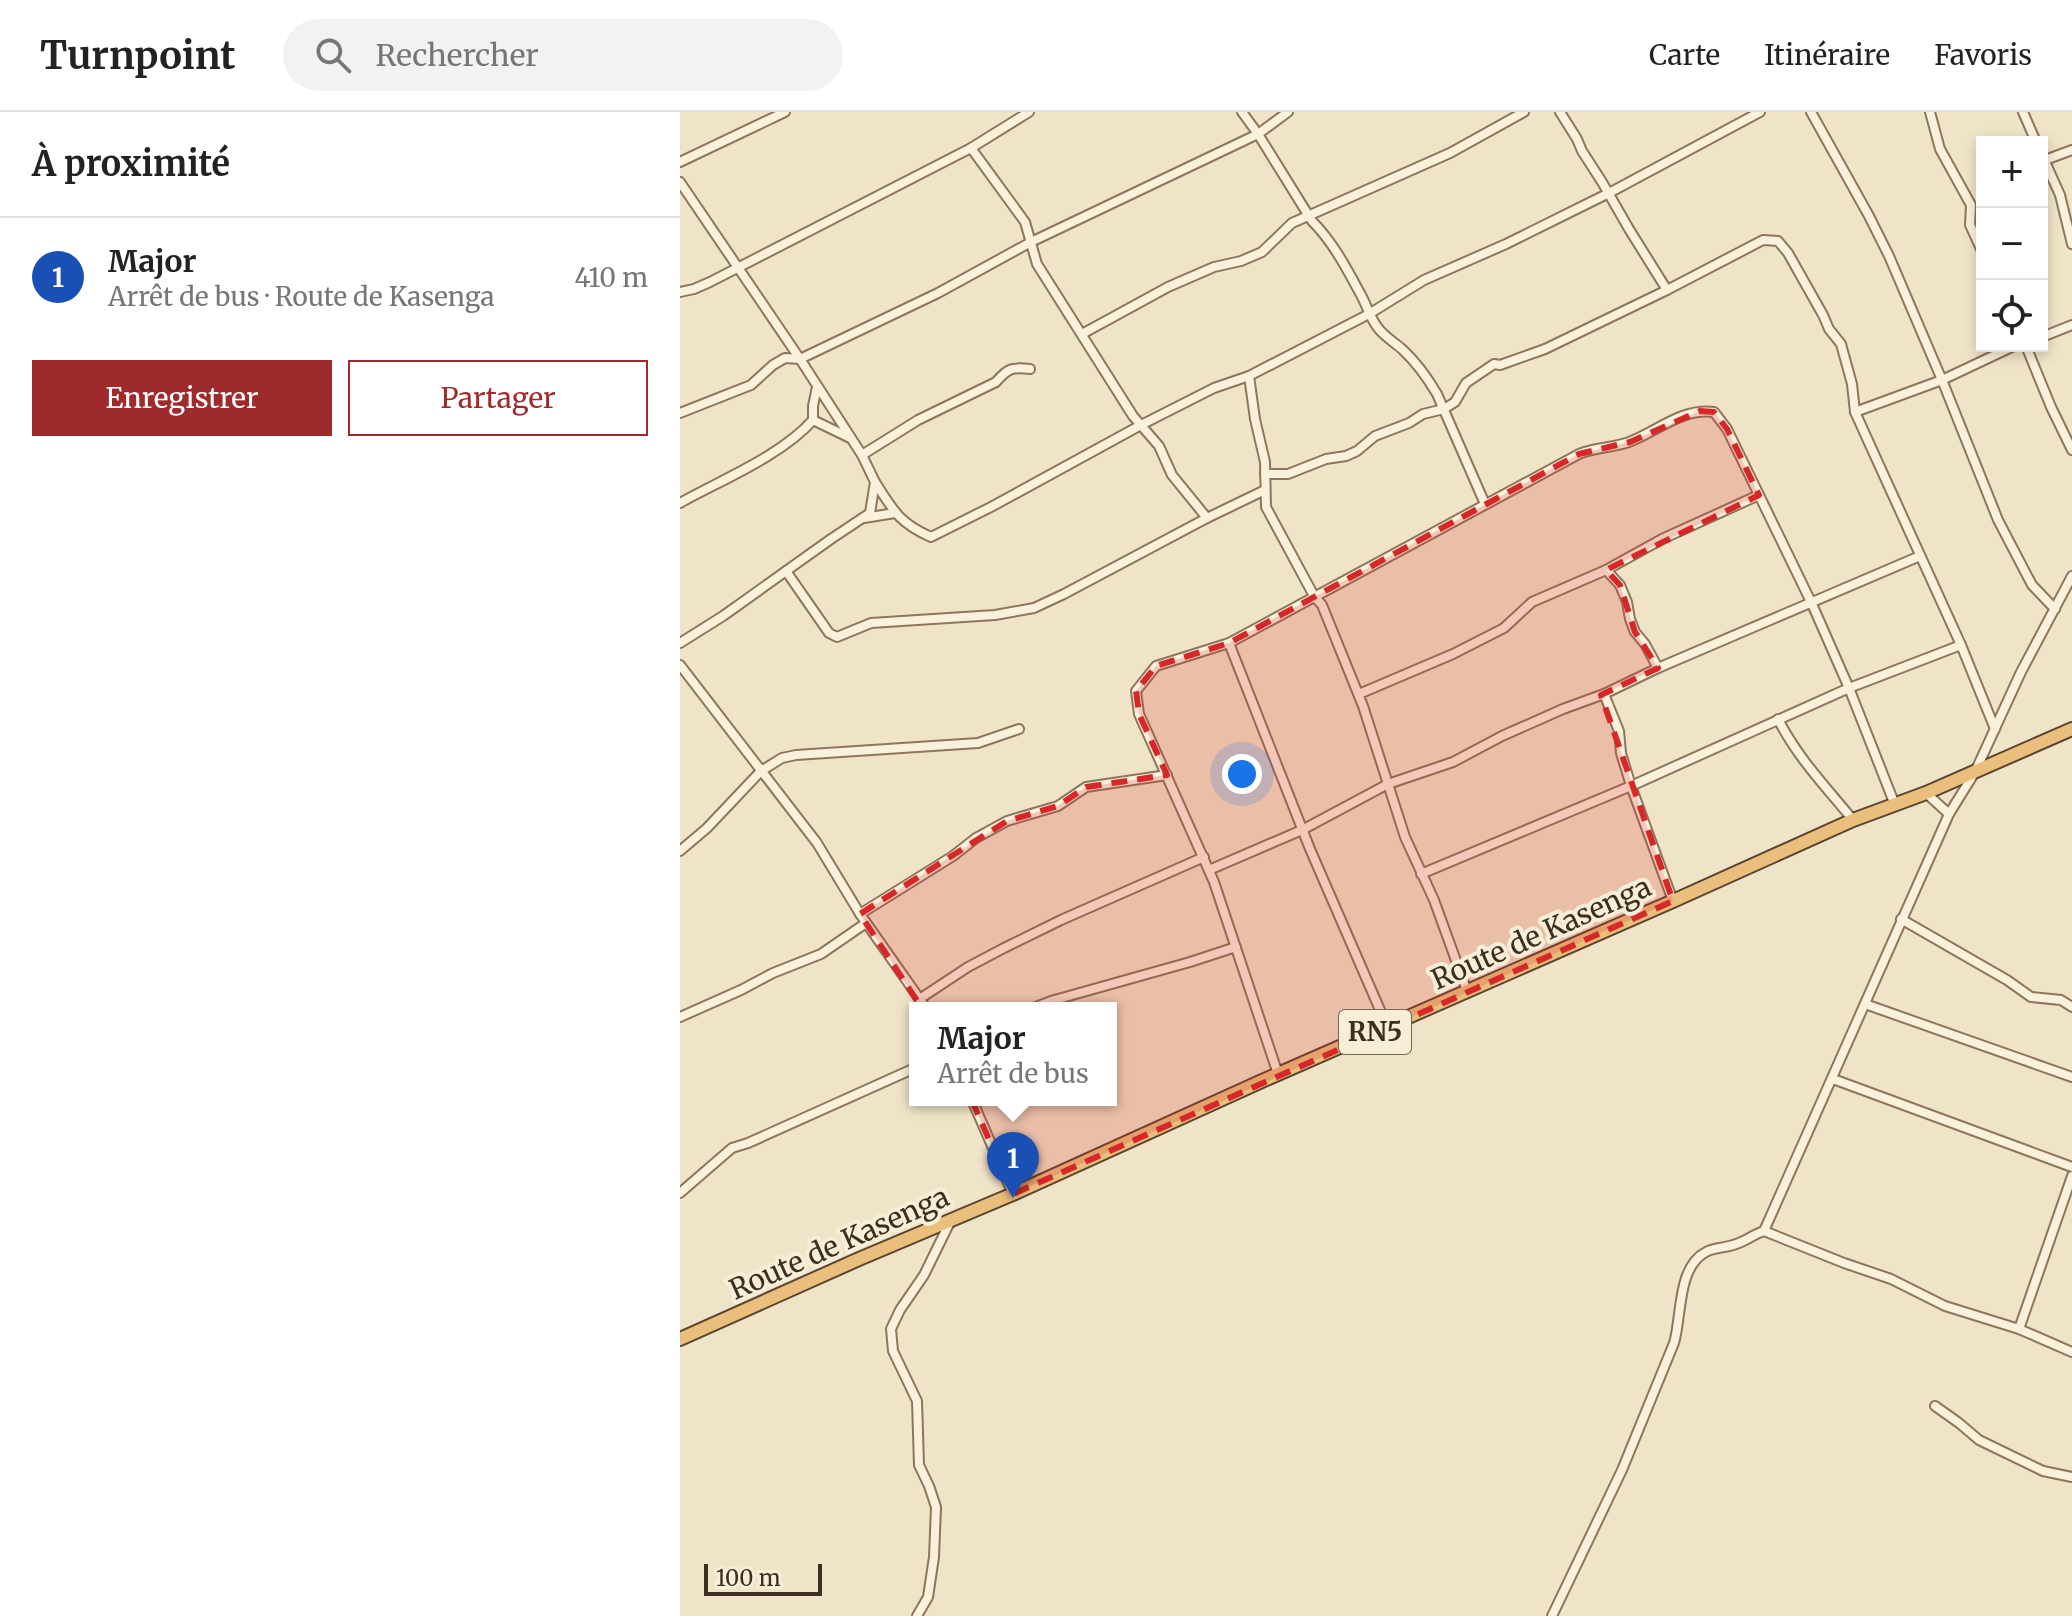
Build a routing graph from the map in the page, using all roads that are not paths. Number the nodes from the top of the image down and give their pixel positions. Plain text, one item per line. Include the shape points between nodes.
1 (785, 112) edge
2 (1029, 112) edge
3 (1242, 112) edge
4 (1288, 112) edge
5 (1524, 112) edge
6 (1560, 112) edge
7 (1760, 112) edge
8 (1811, 112) edge
9 (1930, 112) edge
10 (2023, 112) edge
11 (1258, 134) junction
12 (2033, 136) edge
13 (971, 148) junction
14 (2072, 150) edge
15 (2048, 156) edge
16 (680, 162) edge
17 (2048, 168) edge
18 (680, 182) edge
19 (1609, 193) junction
20 (1310, 215) junction
21 (1976, 238) edge
22 (1031, 242) junction
23 (2072, 244) edge
24 (738, 266) junction
25 (1667, 290) junction
26 (680, 292) edge
27 (1369, 314) junction
28 (2072, 325) edge
29 (1082, 334) junction
30 (2048, 335) edge
31 (2001, 352) edge
32 (2028, 352) edge
33 (800, 359) junction
34 (1030, 369) dead end
35 (1249, 376) junction
36 (1942, 380) junction
37 (817, 387) junction
38 (1444, 409) junction
39 (1855, 412) junction
40 (680, 413) edge
41 (813, 420) junction
42 (1141, 425) junction
43 (852, 439) junction
44 (2072, 450) edge
45 (862, 455) junction
46 (1265, 474) junction
47 (875, 482) junction
48 (1265, 490) junction
49 (1759, 495) junction
50 (680, 503) edge
51 (1485, 504) junction
52 (895, 513) junction
53 (863, 518) junction
54 (1207, 518) junction
55 (1920, 556) junction
56 (1606, 570) junction
57 (786, 571) junction
58 (2072, 576) edge
59 (1314, 596) junction
60 (1812, 604) junction
61 (2055, 609) junction
62 (680, 643) edge
63 (1229, 643) junction
64 (1961, 645) junction
65 (680, 665) edge
66 (1658, 668) junction
67 (1849, 688) junction
68 (1359, 694) junction
69 (1604, 694) junction
70 (1778, 719) junction
71 (1019, 729) dead end
72 (1995, 729) junction
73 (2072, 729) edge
74 (761, 771) junction
75 (1975, 772) junction
76 (1167, 775) junction
77 (1388, 784) junction
78 (1631, 786) junction
79 (1926, 793) junction
80 (1895, 805) junction
81 (1949, 814) junction
82 (1853, 820) junction
83 (1302, 830) junction
84 (680, 851) edge
85 (1204, 857) junction
86 (1209, 870) junction
87 (1421, 874) junction
88 (1673, 901) junction
89 (860, 914) junction
90 (1901, 919) junction
91 (866, 923) junction
92 (1236, 947) junction
93 (1467, 991) junction
94 (921, 998) junction
95 (923, 1002) edge
96 (1048, 1002) edge
97 (1865, 1004) junction
98 (2072, 1007) edge
99 (680, 1017) edge
100 (1387, 1026) junction
101 (909, 1071) edge
102 (1278, 1074) junction
103 (2072, 1077) edge
104 (1833, 1079) junction
105 (975, 1106) edge
106 (2072, 1167) edge
107 (2072, 1176) edge
108 (680, 1193) edge
109 (1013, 1194) junction
110 (951, 1220) junction
111 (1764, 1231) junction
112 (2019, 1329) junction
113 (680, 1339) edge
114 (2072, 1352) edge
115 (1935, 1406) dead end
116 (2072, 1477) edge
117 (917, 1616) edge
118 (1552, 1616) edge

1 - 16 street
2 - 13 street
3 - 11 street
4 - 11 street
5 - 20 street via 1450,153
6 - 19 street
7 - 19 street
8 - 36 street via 1889,256
9 - 21 street via 1940,149 1971,205
10 - 12 street
11 - 20 street
11 - 22 street
13 - 22 street via 1025,222
13 - 24 street
14 - 15 street
17 - 23 street
18 - 24 street
19 - 25 street
19 - 27 street via 1424,280
20 - 27 street via 1346,267
20 - 29 street via 1292,223 1262,252 1168,287
22 - 29 street via 1037,264
22 - 33 street
24 - 26 street
24 - 33 street
25 - 38 street via 1545,349 1494,364 1466,383
25 - 39 street via 1763,240 1778,241 1841,344
27 - 35 street
27 - 38 street via 1428,378
28 - 30 street
29 - 42 street
31 - 36 street
32 - 44 street
33 - 37 street
33 - 40 street via 785,358 751,385
34 - 45 street via 1014,367
35 - 42 street
35 - 46 street
36 - 39 street
36 - 61 street via 1998,520 2032,585
37 - 41 street
37 - 43 street
38 - 46 street via 1375,436 1346,456 1288,474
38 - 51 street
39 - 55 street
41 - 43 street
41 - 50 street via 773,452
42 - 52 street via 931,537 911,529
42 - 54 street
43 - 45 street
45 - 47 street
46 - 48 street
47 - 52 street
47 - 53 street via 870,513
48 - 54 street
48 - 59 street via 1269,514
49 - 51 street via 1727,429 1714,412 1700,411 1630,442 1579,454
49 - 56 street
49 - 60 street
51 - 59 street
52 - 53 street
53 - 57 street
54 - 57 street via 1034,608 871,623 837,637
55 - 60 street
55 - 64 street
56 - 66 street via 1620,585 1635,632
56 - 68 street via 1532,602 1504,628 1453,654
57 - 62 street
58 - 61 street
59 - 63 street
59 - 68 street
60 - 66 street
60 - 67 street
61 - 72 street
63 - 76 street via 1156,666 1136,691 1139,714
63 - 83 street
64 - 67 street
64 - 72 street
65 - 74 street
66 - 69 street
67 - 70 street
67 - 80 street
68 - 77 street
69 - 77 street via 1514,730 1453,762
69 - 78 street
70 - 78 street
70 - 82 street
71 - 74 street via 978,743 796,755
72 - 75 street
73 - 75 highway, Route de Kasenga / RN5
74 - 84 street
74 - 89 street via 817,843
75 - 79 highway, Route de Kasenga / RN5
75 - 81 street
76 - 85 street
76 - 89 street via 1086,787 1058,806 1007,821
77 - 83 street
77 - 87 street
78 - 87 street
78 - 88 street
79 - 80 highway, Route de Kasenga / RN5
79 - 81 street
80 - 82 highway, Route de Kasenga / RN5
81 - 90 street
82 - 88 highway, Route de Kasenga / RN5
83 - 86 street
83 - 100 street
85 - 86 street
85 - 94 street via 1004,948
86 - 92 street
87 - 93 street
88 - 93 highway, Route de Kasenga / RN5
89 - 91 street
90 - 97 street
90 - 98 street via 2031,997 2061,1000
91 - 94 street
91 - 99 street via 821,954
92 - 96 street
92 - 102 street
93 - 100 highway, Route de Kasenga / RN5
94 - 95 street
97 - 103 street
97 - 104 street
100 - 102 highway, Route de Kasenga / RN5
101 - 108 street via 732,1148
102 - 109 highway, Route de Kasenga / RN5
104 - 106 street
104 - 111 street
105 - 109 street
107 - 112 street
109 - 110 highway, Route de Kasenga / RN5
110 - 113 highway, Route de Kasenga / RN5
110 - 117 street via 891,1336 897,1362 917,1401 919,1465 936,1507 928,1597
111 - 112 street via 1891,1279 1945,1306
111 - 118 street via 1733,1246 1709,1250 1692,1264 1674,1343 1622,1470
112 - 114 street
115 - 116 street via 1979,1440 2043,1471

